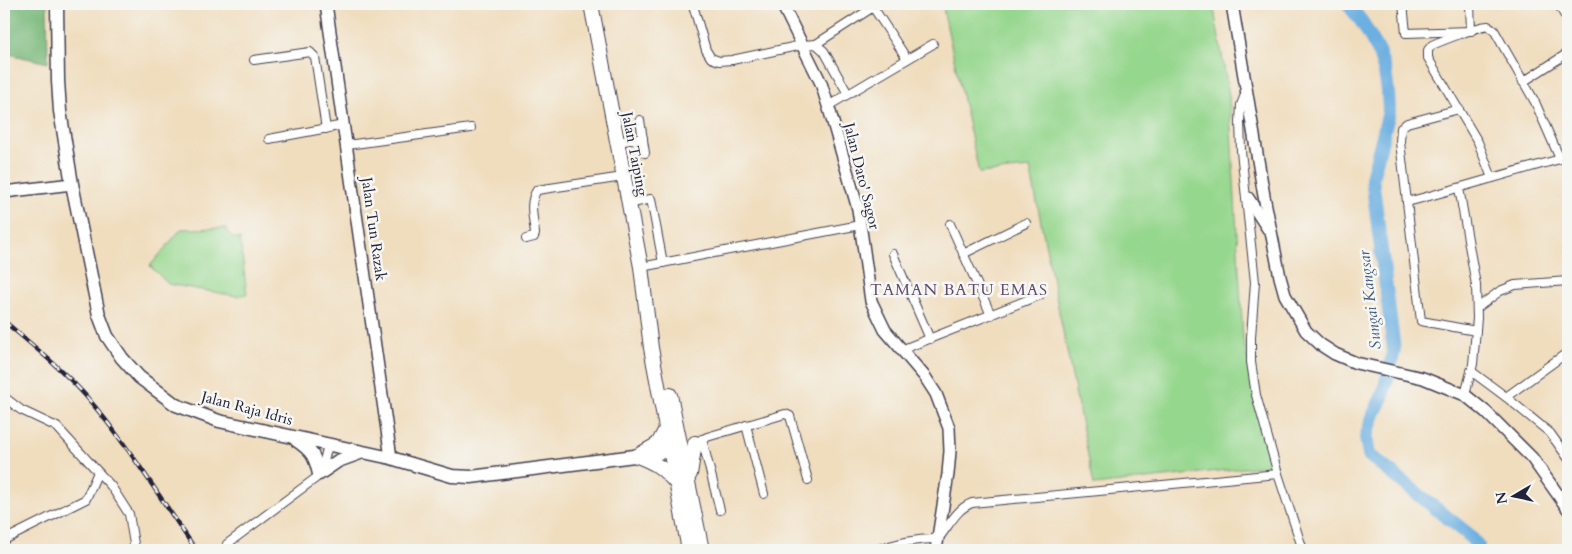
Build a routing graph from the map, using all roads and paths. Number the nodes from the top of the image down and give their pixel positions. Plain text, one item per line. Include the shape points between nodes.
1 (57, 4) edge
2 (326, 4) edge
3 (591, 4) edge
4 (782, 4) edge
5 (1232, 4) edge
6 (1404, 4) edge
7 (1470, 4) edge
8 (1558, 4) edge
9 (693, 5) dead end
10 (875, 6) edge
11 (1568, 21) edge
12 (1471, 31) junction
13 (802, 44) junction
14 (816, 44) junction
15 (933, 44) dead end
16 (1568, 53) edge
17 (254, 60) dead end
18 (907, 60) junction
19 (1523, 82) junction
20 (1247, 91) junction
21 (848, 94) junction
22 (828, 106) junction
23 (1459, 108) junction
24 (640, 120) dead end
25 (344, 125) junction
26 (471, 128) dead end
27 (326, 129) junction
28 (643, 138) junction
29 (268, 139) dead end
30 (617, 142) junction
31 (347, 145) junction
32 (645, 153) dead end
33 (1564, 158) edge
34 (623, 176) junction
35 (1492, 178) junction
36 (72, 184) junction
37 (1459, 188) junction
38 (4, 192) edge
39 (1248, 198) junction
40 (1407, 202) junction
41 (628, 204) junction
42 (1026, 223) dead end
43 (950, 224) dead end
44 (860, 225) junction
45 (1271, 234) junction
46 (526, 239) dead end
47 (893, 254) dead end
48 (963, 254) junction
49 (663, 263) junction
50 (641, 268) junction
51 (1568, 281) edge
52 (1040, 296) dead end
53 (1476, 308) junction
54 (647, 310) junction
55 (990, 315) junction
56 (1476, 331) junction
57 (930, 339) junction
58 (901, 350) junction
59 (1568, 352) edge
60 (1471, 371) junction
61 (1466, 395) junction
62 (1506, 397) junction
63 (4, 398) edge
64 (746, 424) junction
65 (666, 429) junction
66 (292, 437) junction
67 (699, 441) junction
68 (328, 445) junction
69 (676, 451) junction
70 (362, 452) junction
71 (637, 456) junction
72 (391, 458) junction
73 (1568, 458) edge
74 (98, 472) junction
75 (318, 474) junction
76 (1278, 474) junction
77 (808, 480) dead end
78 (682, 485) junction
79 (764, 494) dead end
80 (1568, 508) edge
81 (720, 510) dead end
82 (4, 540) edge
83 (937, 545) edge
84 (135, 550) edge
85 (231, 550) edge
86 (688, 550) edge
87 (702, 550) edge
88 (875, 550) edge
89 (1303, 550) edge

1 - 36 main road, Jalan Raja Idris via 60,111
2 - 25 main road, Jalan Tun Razak
3 - 30 highway, Jalan Taiping
4 - 13 main road, Jalan Dato' Sagor
5 - 20 main road
6 - 12 street via 1406,34
7 - 12 street
8 - 11 street
9 - 13 street via 706,50 711,58 719,61
10 - 14 street
10 - 18 street
12 - 19 street via 1481,26 1494,30
12 - 23 street via 1443,40 1428,50 1428,58
13 - 14 street
13 - 22 main road, Jalan Dato' Sagor
14 - 21 street via 824,51
15 - 18 street
16 - 19 street
17 - 27 street via 312,53
18 - 21 street
19 - 33 street
20 - 39 street via 1240,114 1241,151
20 - 45 main road
21 - 22 street
22 - 44 main road, Jalan Dato' Sagor
23 - 35 street via 1478,142
23 - 40 street via 1401,128
24 - 28 street
25 - 27 street
25 - 31 main road, Jalan Tun Razak
26 - 31 street
27 - 29 street
28 - 30 street
28 - 32 street
30 - 34 highway, Jalan Taiping
31 - 72 main road, Jalan Tun Razak
33 - 35 street
34 - 41 highway, Jalan Taiping
34 - 46 street via 537,190 532,209 535,234
35 - 37 street
36 - 38 main road
36 - 66 main road, Jalan Raja Idris via 99,315 107,336 138,378 176,405 219,421
37 - 40 street
37 - 53 street via 1476,285
39 - 45 main road
39 - 76 street via 1255,282 1251,362 1256,396
40 - 56 street via 1421,321
41 - 49 street via 651,199
41 - 50 highway, Jalan Taiping
42 - 48 street
43 - 48 street
44 - 49 street
44 - 58 main road, Jalan Dato' Sagor via 871,301 885,330
45 - 61 main road via 1285,295 1306,331 1321,345 1356,363 1423,378
47 - 57 street
48 - 55 street
49 - 50 street
50 - 54 highway, Jalan Taiping
51 - 53 street via 1515,285
52 - 55 street
53 - 56 street
54 - 65 highway, Jalan Taiping
54 - 69 highway, Jalan Taiping via 660,345
55 - 57 street
56 - 60 street
57 - 58 street
58 - 83 main road, Jalan Dato' Sagor via 936,394 949,428 948,474
59 - 62 street
60 - 61 street
60 - 62 street
61 - 80 main road via 1532,458
62 - 73 street via 1550,433
63 - 74 street via 57,427
64 - 67 street
64 - 77 street via 779,415 790,416
64 - 79 street
65 - 69 highway, Jalan Taiping
65 - 71 highway via 658,444
66 - 68 main road, Jalan Raja Idris
66 - 75 main road via 309,449 316,460
67 - 69 street
67 - 78 highway
67 - 81 street
68 - 70 main road, Jalan Raja Idris
68 - 75 street
69 - 71 main road, Jalan Raja Idris
69 - 78 highway, Jalan Taiping
70 - 72 main road, Jalan Raja Idris
70 - 75 main road via 338,461
71 - 72 main road, Jalan Raja Idris via 471,477 452,476
71 - 78 highway via 654,463
74 - 82 street via 86,499
74 - 84 street via 112,486 129,514
75 - 85 street via 227,544
76 - 83 street via 972,503 958,513
76 - 89 street
78 - 86 highway, Jalan Taiping
78 - 87 highway, Jalan Taiping
83 - 88 street via 923,539

